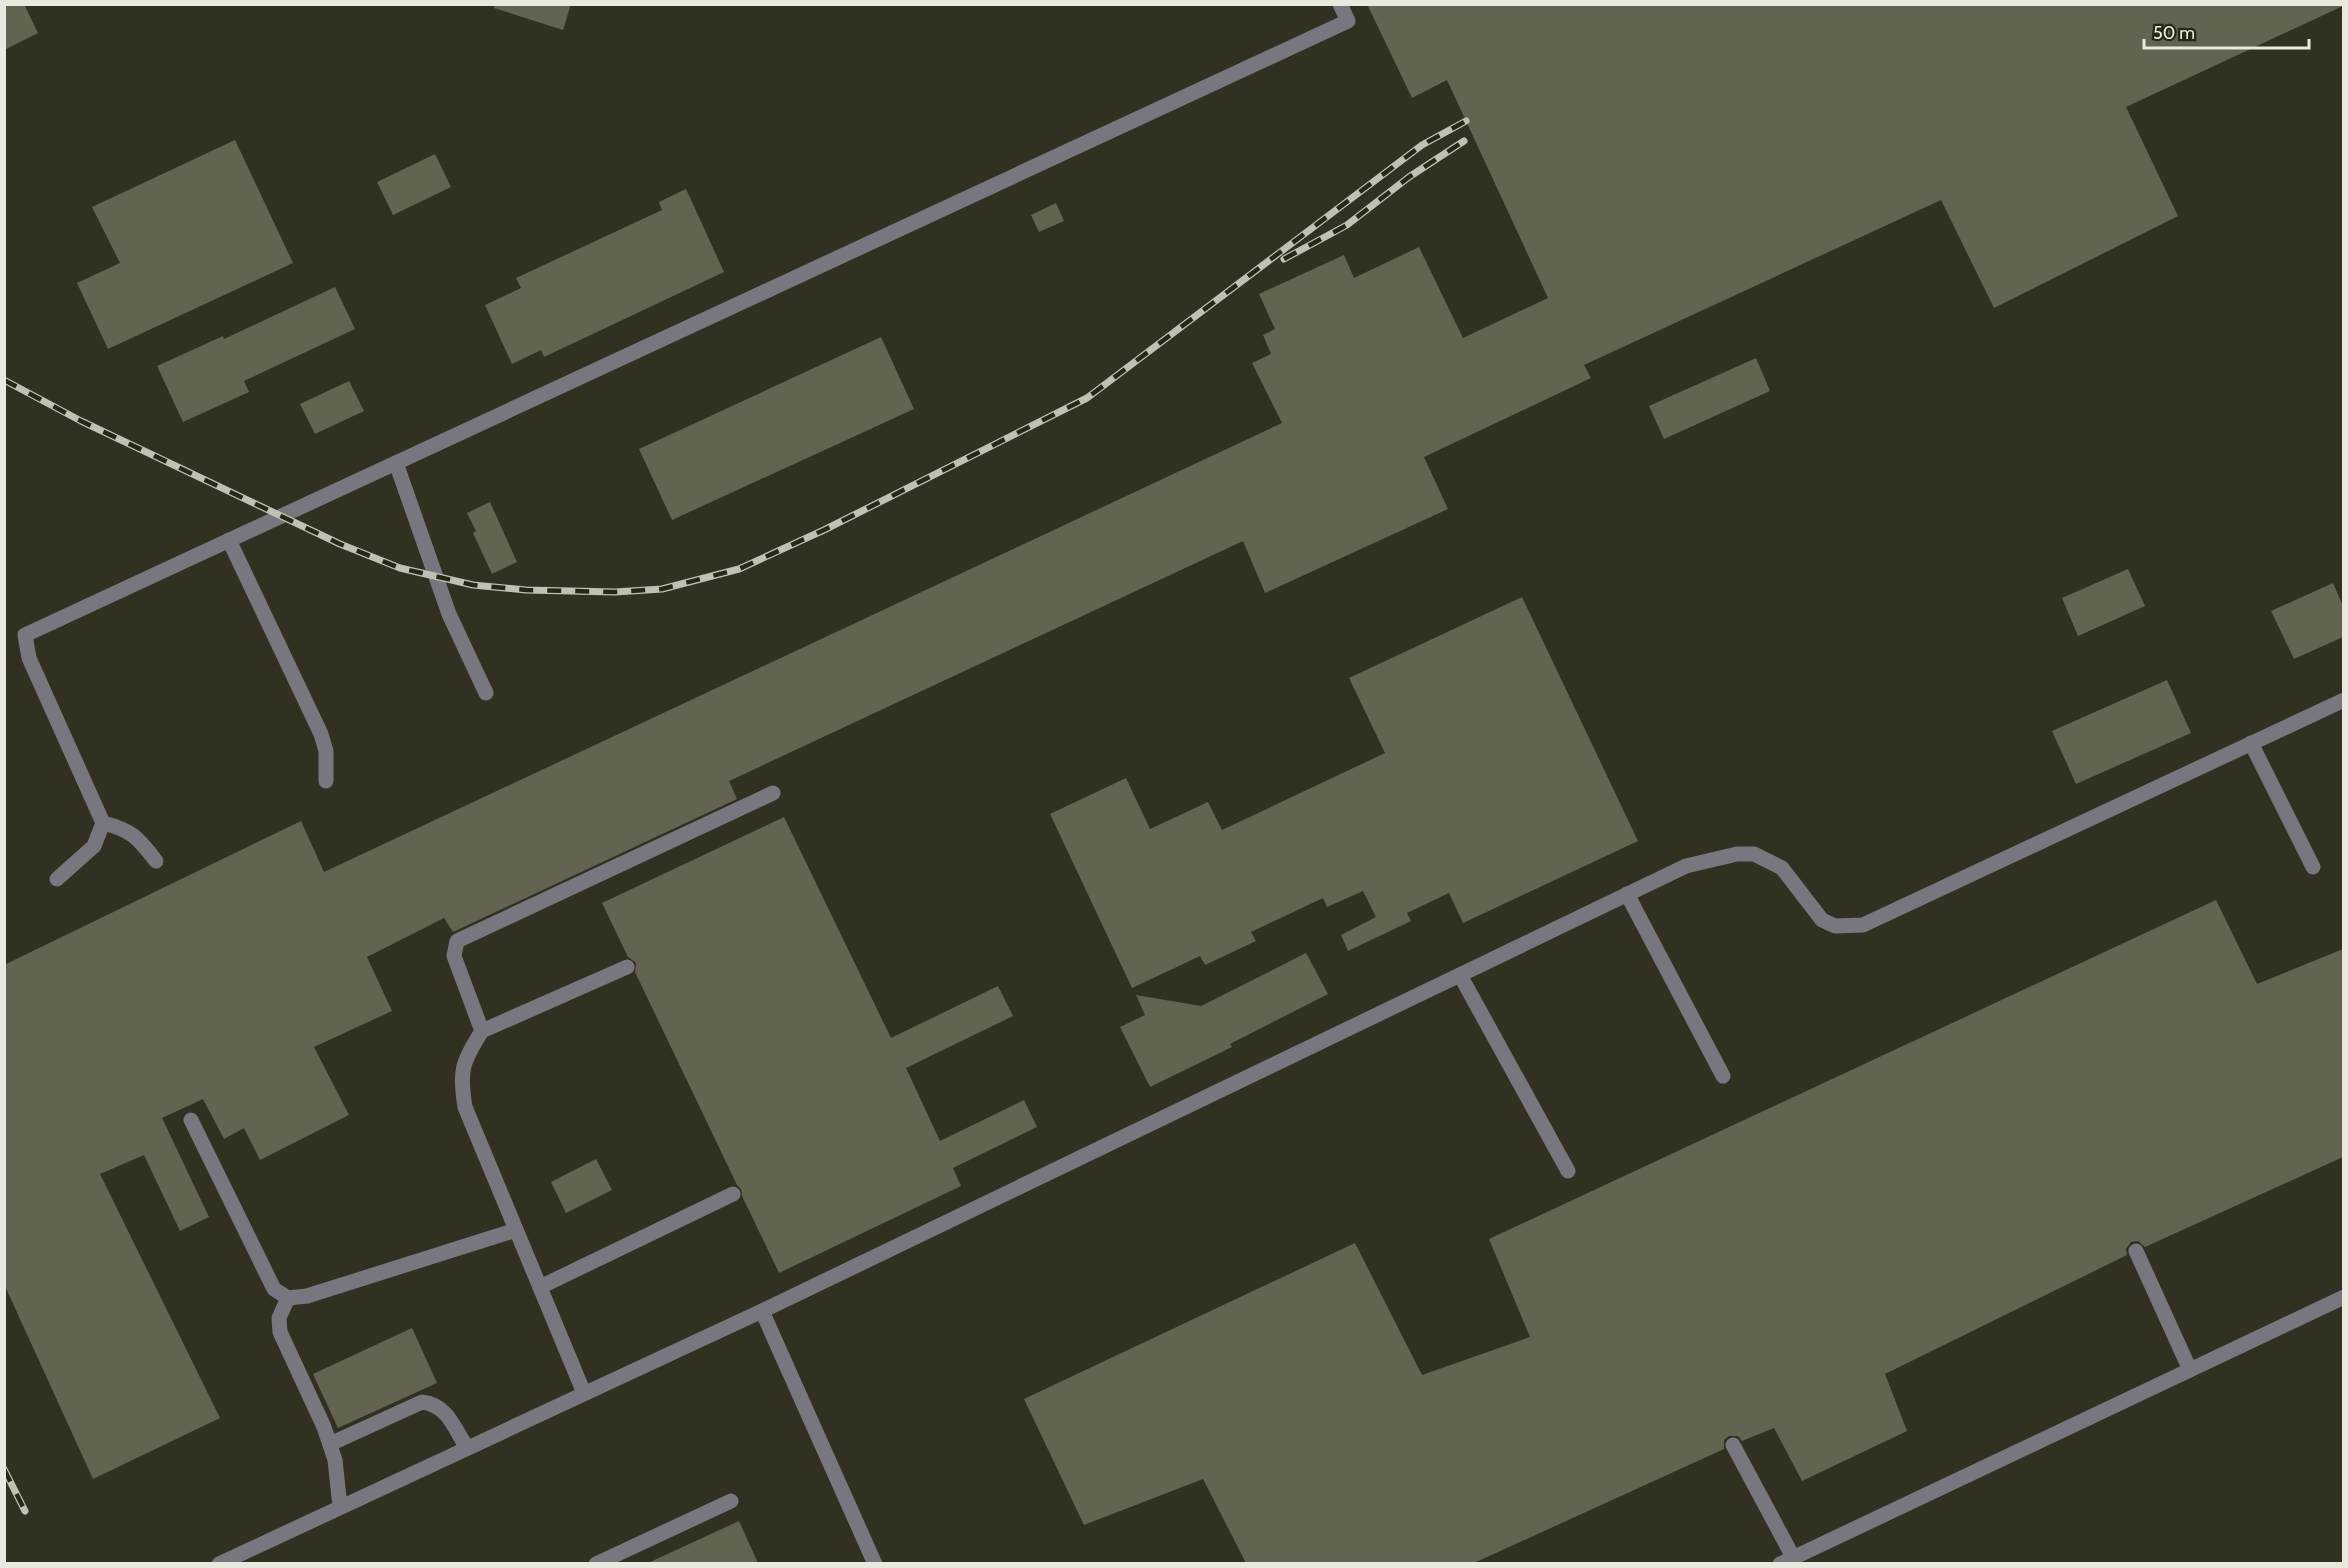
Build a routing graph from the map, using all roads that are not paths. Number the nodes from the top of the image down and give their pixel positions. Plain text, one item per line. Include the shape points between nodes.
1 (1340, 4) edge
2 (396, 463) junction
3 (230, 540) junction
4 (486, 693) dead end
5 (2343, 699) edge
6 (2251, 743) junction
7 (326, 781) dead end
8 (773, 793) dead end
9 (103, 823) junction
10 (156, 861) dead end
11 (2313, 867) dead end
12 (57, 879) dead end
13 (1627, 894) junction
14 (627, 967) dead end
15 (1460, 975) junction
16 (482, 1031) junction
17 (1724, 1076) dead end
18 (191, 1119) dead end
19 (1568, 1171) dead end
20 (733, 1194) dead end
21 (516, 1230) junction
22 (2136, 1251) dead end
23 (540, 1287) junction
24 (2343, 1297) edge
25 (288, 1298) junction
26 (762, 1311) junction
27 (2190, 1370) junction
28 (584, 1393) junction
29 (330, 1444) junction
30 (1733, 1445) dead end
31 (467, 1448) junction
32 (731, 1501) dead end
33 (340, 1507) junction
34 (1787, 1560) edge
35 (219, 1563) edge
36 (596, 1563) edge
37 (875, 1563) edge

1 - 2 lane via 1348,21
2 - 3 lane
2 - 4 lane via 449,614
3 - 7 lane via 321,734 326,751
3 - 9 lane via 25,635 29,658
5 - 6 lane
6 - 11 lane
6 - 13 lane via 1863,925 1835,926 1822,920 1782,868 1754,854 1686,866
8 - 16 lane via 457,941 454,956
9 - 10 lane via 124,828 138,837
9 - 12 lane via 94,846
13 - 15 lane
13 - 17 lane
14 - 16 lane
15 - 19 lane
15 - 26 lane
16 - 21 lane via 462,1070 465,1107
18 - 25 lane via 274,1289
20 - 23 lane
21 - 23 lane
21 - 25 lane via 307,1296
22 - 27 lane
23 - 28 lane
24 - 27 lane
25 - 29 lane via 279,1317 280,1332
26 - 28 lane
26 - 37 lane
27 - 34 lane
28 - 31 lane
29 - 31 lane via 422,1402 443,1409
29 - 33 lane
30 - 34 lane
31 - 33 lane
32 - 36 lane
33 - 35 lane

